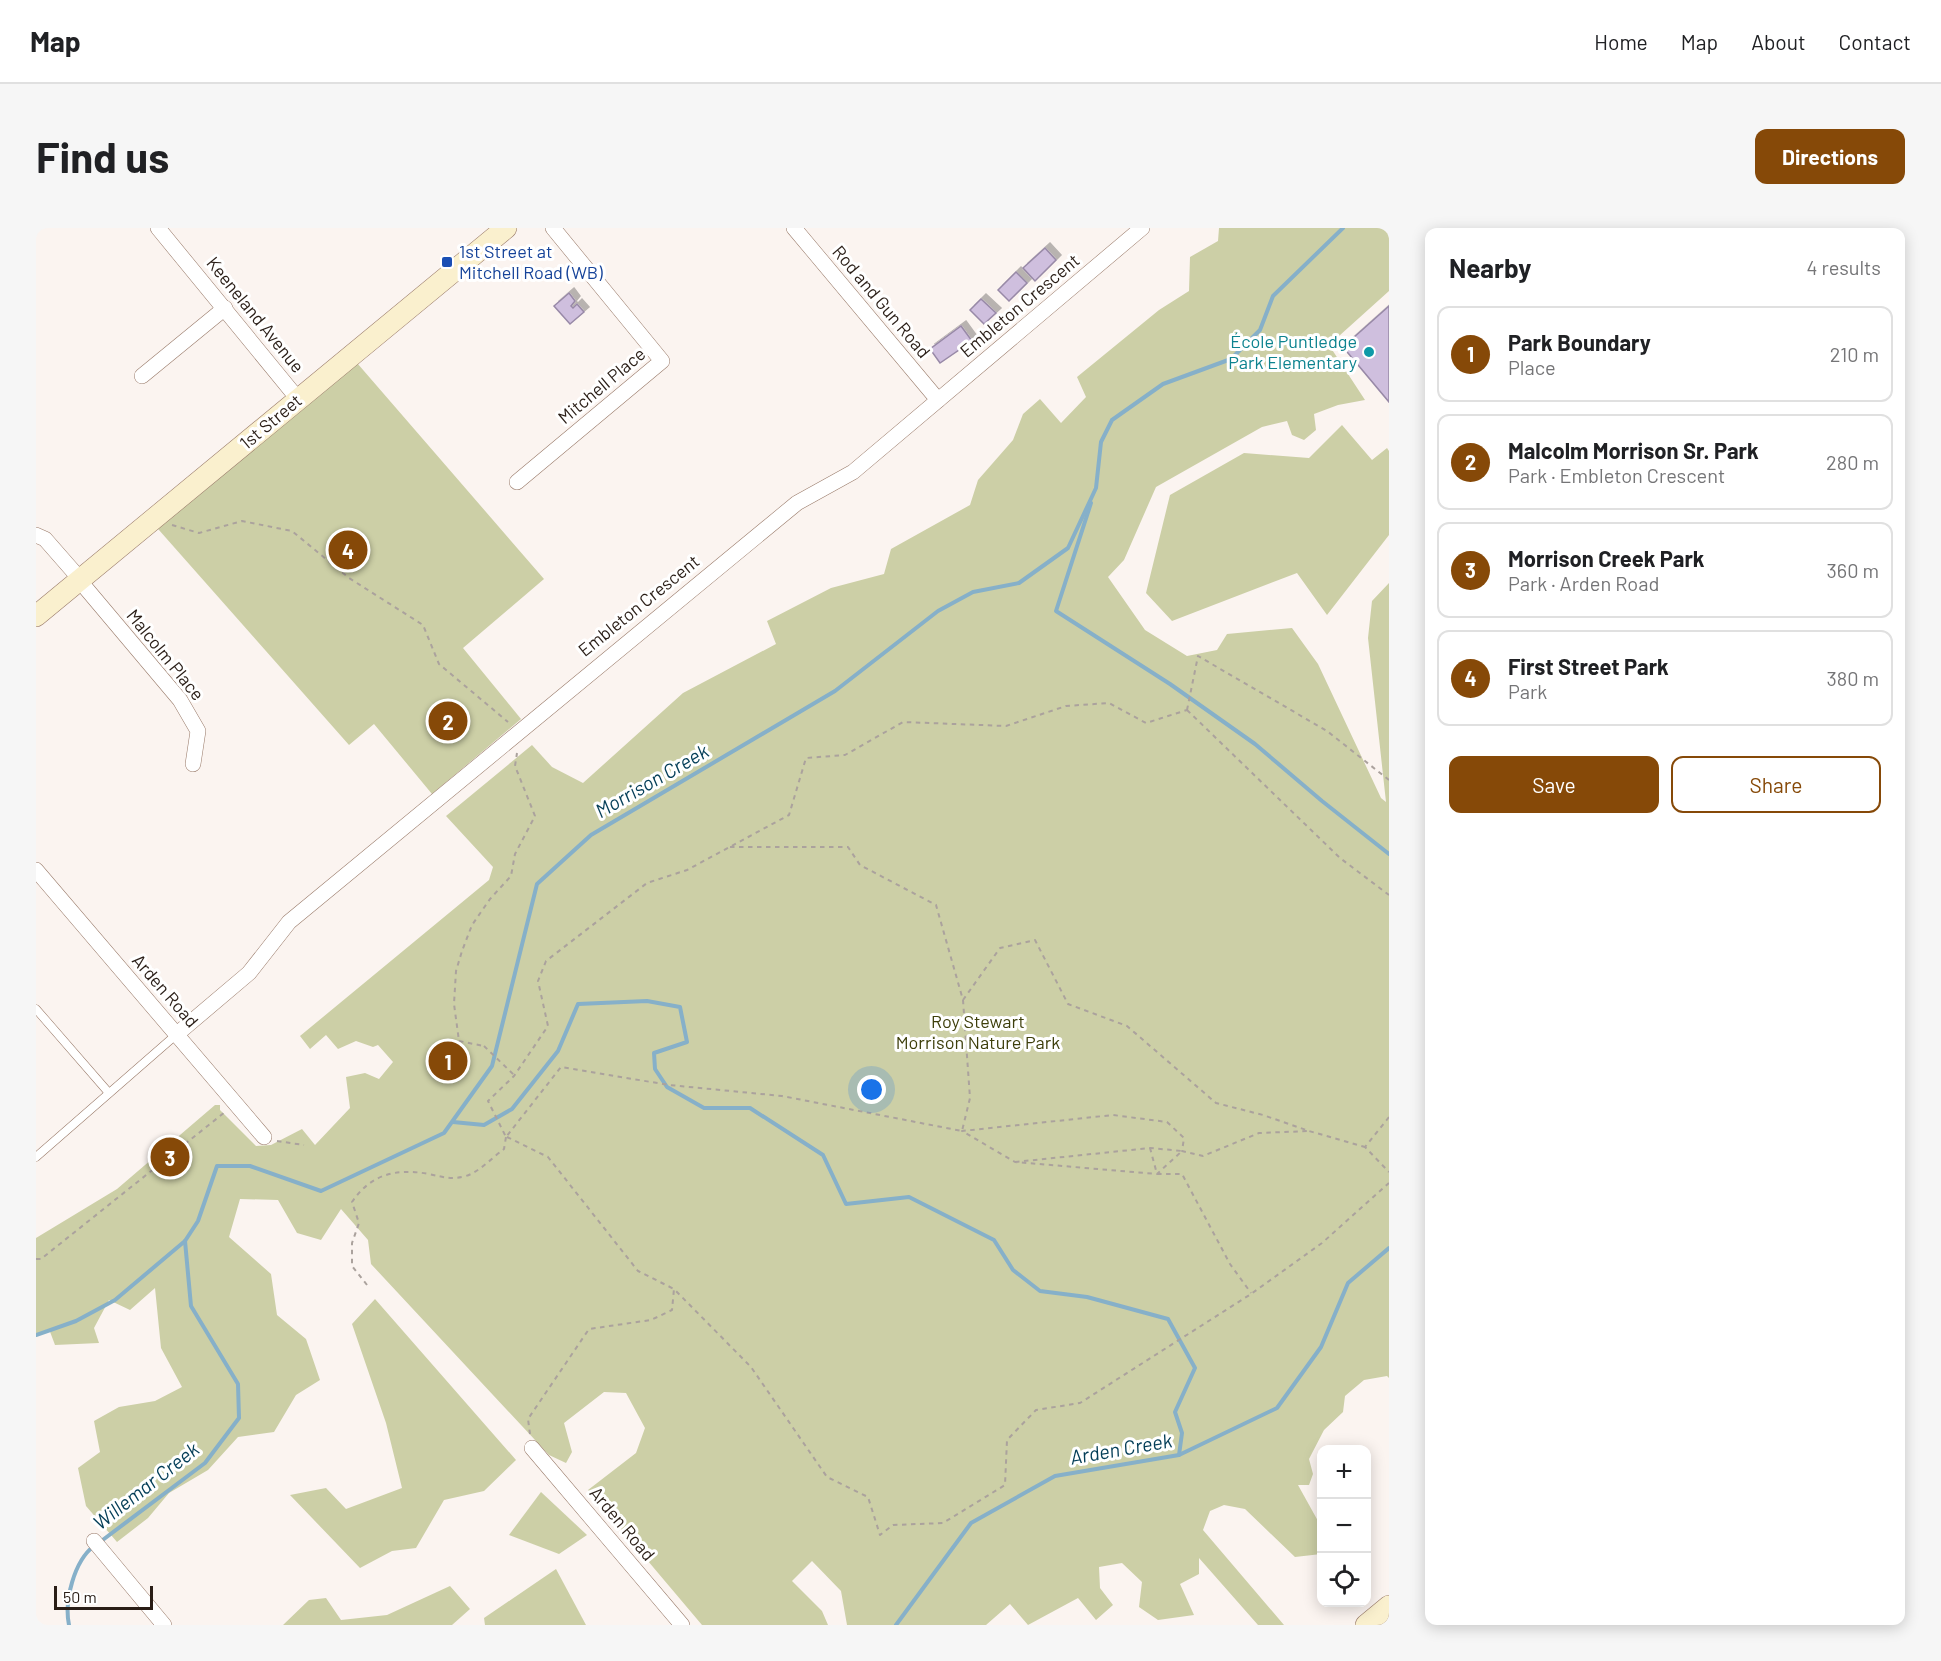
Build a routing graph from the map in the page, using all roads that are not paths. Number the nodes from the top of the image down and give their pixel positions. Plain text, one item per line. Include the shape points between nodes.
1 (158, 228) edge
2 (506, 228) edge
3 (553, 228) edge
4 (794, 228) edge
5 (1142, 228) edge
6 (225, 308) junction
7 (141, 376) dead end
8 (298, 399) junction
9 (938, 400) junction
10 (517, 482) dead end
11 (36, 535) edge
12 (79, 580) junction
13 (36, 616) edge
14 (193, 764) dead end
15 (36, 870) edge
16 (36, 1009) edge
17 (177, 1034) junction
18 (109, 1093) junction
19 (264, 1137) road end
20 (36, 1157) edge
21 (532, 1448) road end
22 (94, 1541) dead end
23 (1389, 1606) edge
24 (1370, 1624) edge
25 (164, 1625) edge
26 (682, 1625) edge

1 - 6 street, Keeneland Avenue
2 - 8 street, 1st Street
3 - 10 street, Mitchell Place via 662,361
4 - 9 street, Rod and Gun Road
5 - 9 street, Embleton Crescent
6 - 7 street
6 - 8 street, Keeneland Avenue
8 - 12 street, 1st Street
9 - 17 street, Embleton Crescent via 853,472 797,503 289,922 249,973
11 - 12 street, Malcolm Place via 45,539
12 - 13 street, 1st Street
12 - 14 street, Malcolm Place via 180,700 198,731
15 - 17 street, Arden Road
16 - 18 lane
17 - 18 lane
17 - 19 street, Arden Road
18 - 20 lane
21 - 26 street, Arden Road
22 - 25 street
23 - 24 street

